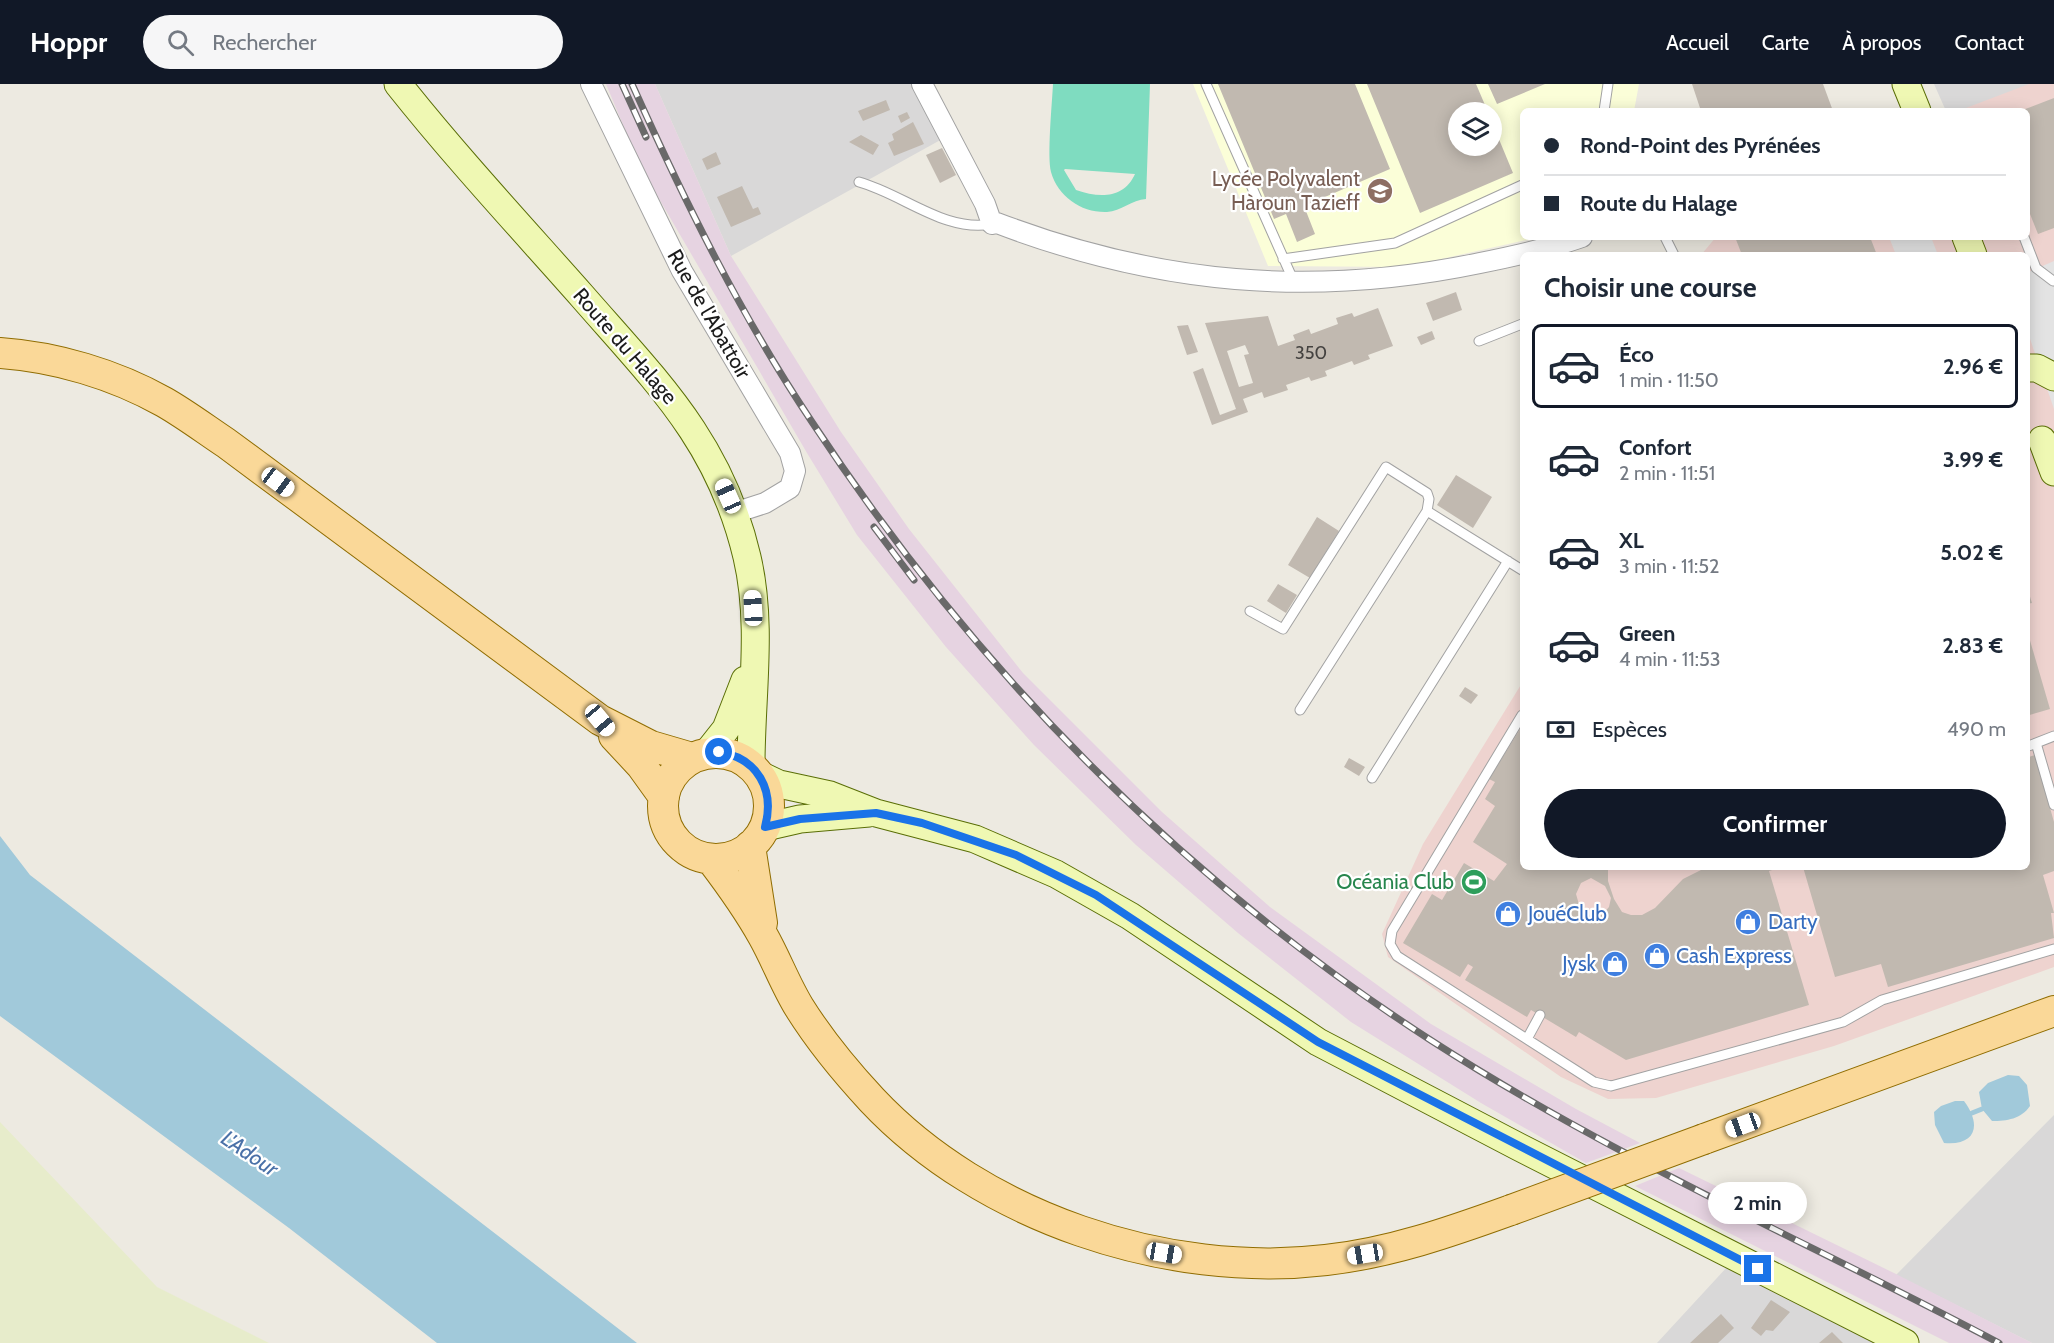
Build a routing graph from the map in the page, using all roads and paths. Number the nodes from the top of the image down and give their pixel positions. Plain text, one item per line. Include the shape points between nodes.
1 (398, 84) edge
2 (591, 84) edge
3 (921, 84) edge
4 (1206, 84) edge
5 (1608, 84) edge
6 (1604, 108) edge
7 (859, 182) dead end
8 (1520, 187) edge
9 (993, 224) junction
10 (1574, 240) edge
11 (2026, 240) edge
12 (1534, 252) edge
13 (1520, 255) edge
14 (1283, 259) junction
15 (2054, 281) edge
16 (1294, 282) junction
17 (1520, 325) edge
18 (1479, 341) dead end
19 (0, 353) edge
20 (2030, 368) edge
21 (2054, 376) edge
22 (2041, 438) edge
23 (2054, 472) edge
24 (1427, 511) junction
25 (734, 513) junction
26 (1508, 561) junction
27 (1520, 569) edge
28 (1250, 611) dead end
29 (754, 657) junction
30 (1300, 710) dead end
31 (1520, 718) edge
32 (600, 720) junction
33 (2054, 736) edge
34 (2036, 744) junction
35 (2030, 746) edge
36 (699, 755) junction
37 (755, 770) junction
38 (1372, 778) dead end
39 (663, 797) junction
40 (2054, 805) edge
41 (876, 813) junction
42 (758, 837) junction
43 (711, 859) junction
44 (764, 937) junction
45 (2054, 949) edge
46 (2054, 1011) edge
47 (1540, 1015) dead end
48 (1527, 1039) junction
49 (1905, 1343) edge

1 - 25 main road, Route du Halage via 679,409 702,442
2 - 25 street, Rue de l'Abattoir via 681,271 790,453 795,471 790,488 765,503
3 - 9 street
4 - 14 lane
5 - 6 lane
7 - 9 lane via 959,225
8 - 14 lane via 1395,243
9 - 16 street via 1149,269 1239,281
10 - 12 street
11 - 15 lane via 2036,268
13 - 16 street via 1436,272 1333,283
14 - 16 lane
17 - 18 lane
19 - 32 main road via 66,363 115,379 164,402 226,442
20 - 21 main road
22 - 23 main road
24 - 26 lane
24 - 28 lane via 1427,493 1386,467 1283,629
24 - 30 lane
25 - 29 main road, Route du Halage via 752,592
26 - 27 lane
26 - 38 lane
29 - 36 main road, Route du Halage via 726,729
29 - 37 main road, Route du Halage
31 - 48 lane via 1392,931 1390,945 1397,956
32 - 36 main road via 651,746
32 - 39 main road via 642,765
33 - 34 lane
34 - 35 lane
34 - 40 lane
36 - 37 main road via 730,754
36 - 39 main road via 678,768
37 - 41 main road via 779,784 830,795
37 - 42 main road via 769,800
39 - 43 main road via 663,811 674,838 697,856
41 - 42 main road via 800,819
41 - 49 main road via 975,839 1076,884 1318,1042
42 - 43 main road via 739,854
42 - 44 main road
43 - 44 main road
44 - 46 main road, bridge via 800,1008 873,1100 918,1141 963,1174 1083,1233 1199,1260 1261,1264 1325,1261 1385,1251 1511,1210
45 - 48 lane via 1882,1000 1843,1022 1611,1086 1594,1083
47 - 48 lane

